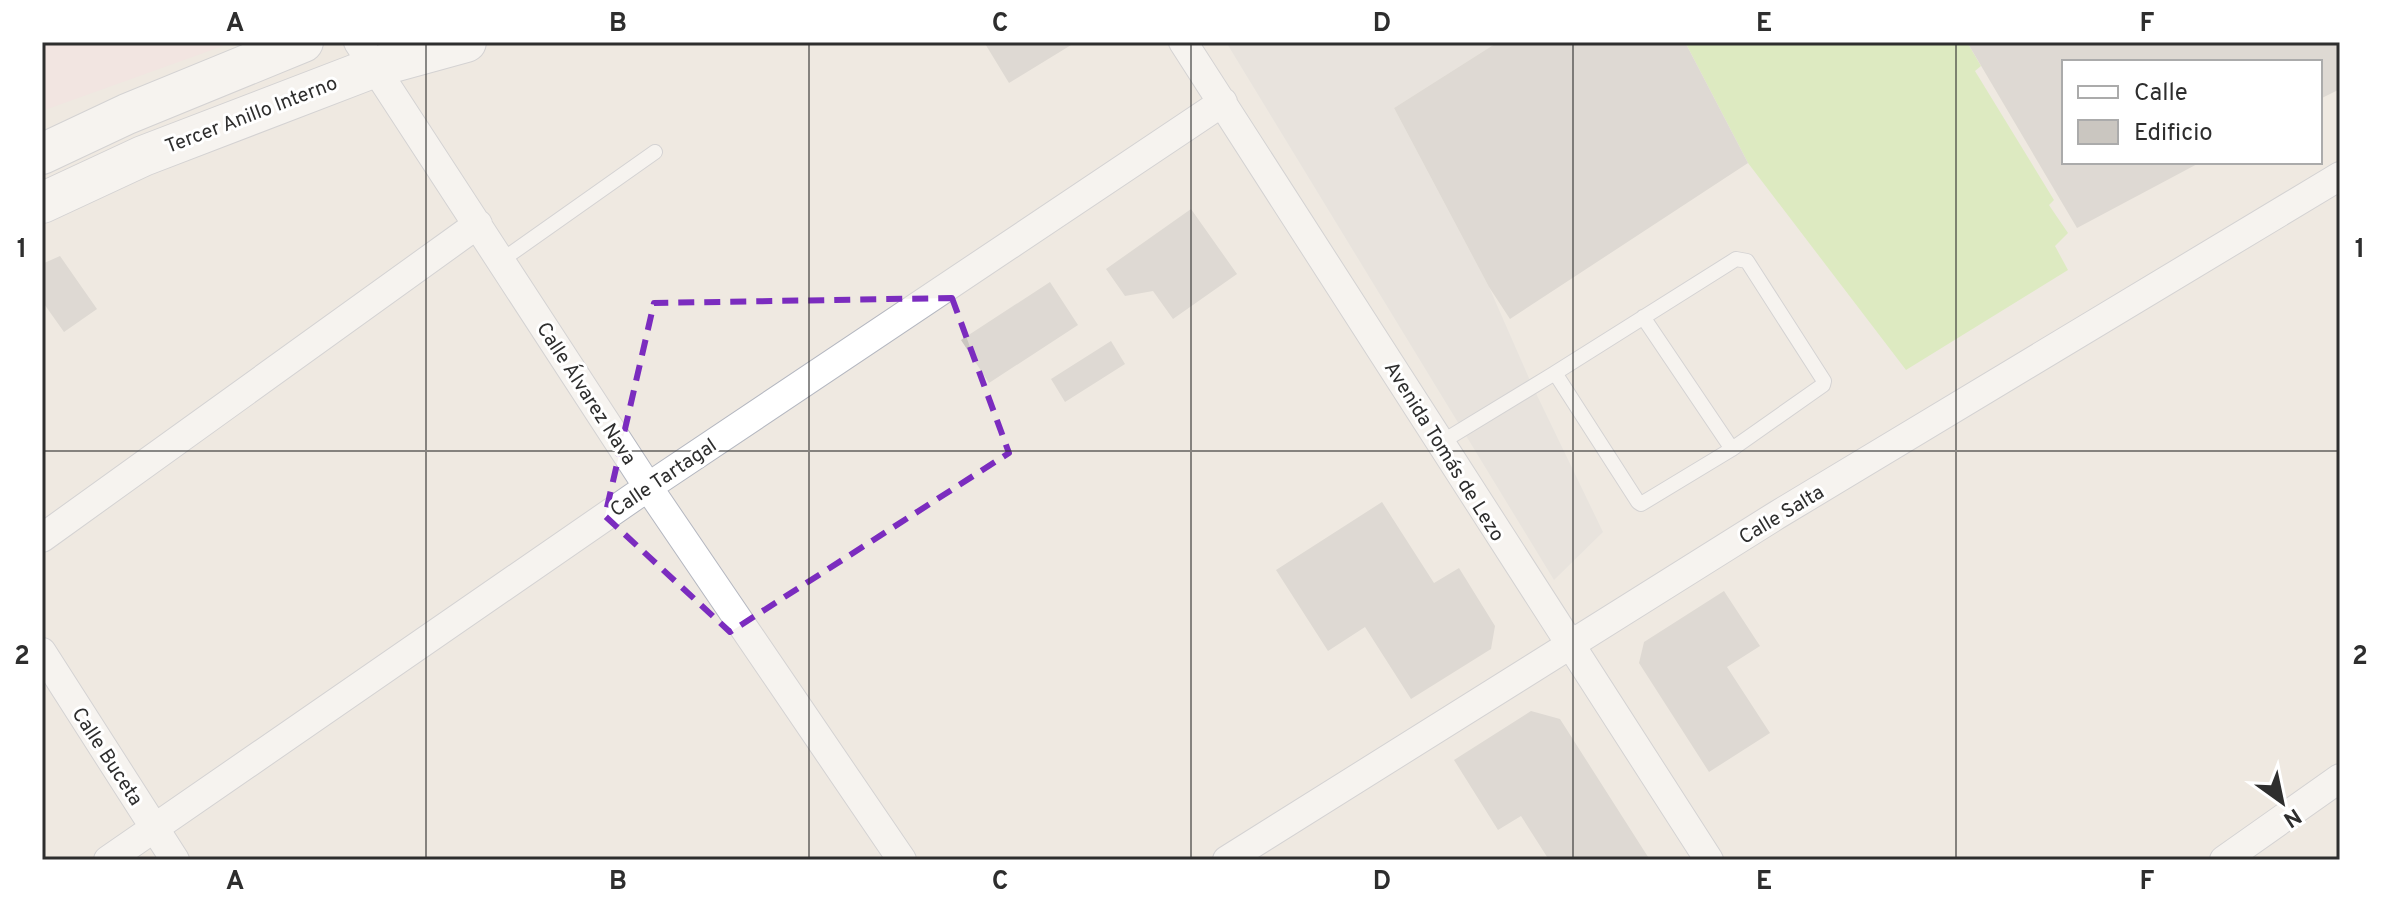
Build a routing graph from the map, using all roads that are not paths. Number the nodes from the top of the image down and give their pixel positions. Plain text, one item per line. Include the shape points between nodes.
1 (303, 42) edge
2 (466, 42) edge
3 (1183, 42) edge
4 (366, 54) edge
5 (1223, 102) junction
6 (655, 152) dead end
7 (42, 154) edge
8 (2340, 176) edge
9 (42, 203) edge
10 (478, 224) junction
11 (502, 260) junction
12 (1643, 317) junction
13 (1555, 373) junction
14 (1440, 443) junction
15 (1732, 449) junction
16 (648, 487) junction
17 (42, 538) edge
18 (1568, 645) junction
19 (42, 652) edge
20 (2340, 778) edge
21 (155, 828) junction
22 (108, 860) edge
23 (175, 860) edge
24 (902, 860) edge
25 (1227, 860) edge
26 (1709, 860) edge
27 (2224, 860) edge

1 - 7 main road
2 - 4 main road, Tercer Anillo Interno
3 - 5 street, Avenida Tomás de Lezo
4 - 9 main road, Tercer Anillo Interno
4 - 10 street, Calle Álvarez Nava
5 - 14 street, Avenida Tomás de Lezo
5 - 16 street, Calle Tartagal
6 - 11 lane
8 - 18 street, Calle Salta
10 - 11 street, Calle Álvarez Nava
10 - 17 street
11 - 16 street, Calle Álvarez Nava
12 - 13 lane
12 - 15 lane
12 - 15 lane via 1736,259 1747,261 1824,381 1820,390
13 - 14 lane
13 - 15 lane via 1641,504
14 - 18 street, Avenida Tomás de Lezo
16 - 21 street, Calle Tartagal
16 - 24 street, Calle Álvarez Nava
18 - 25 street, Calle Salta
18 - 26 street, Avenida Tomás de Lezo
19 - 21 street, Calle Buceta
20 - 27 street
21 - 22 street, Calle Tartagal
21 - 23 street, Calle Buceta

